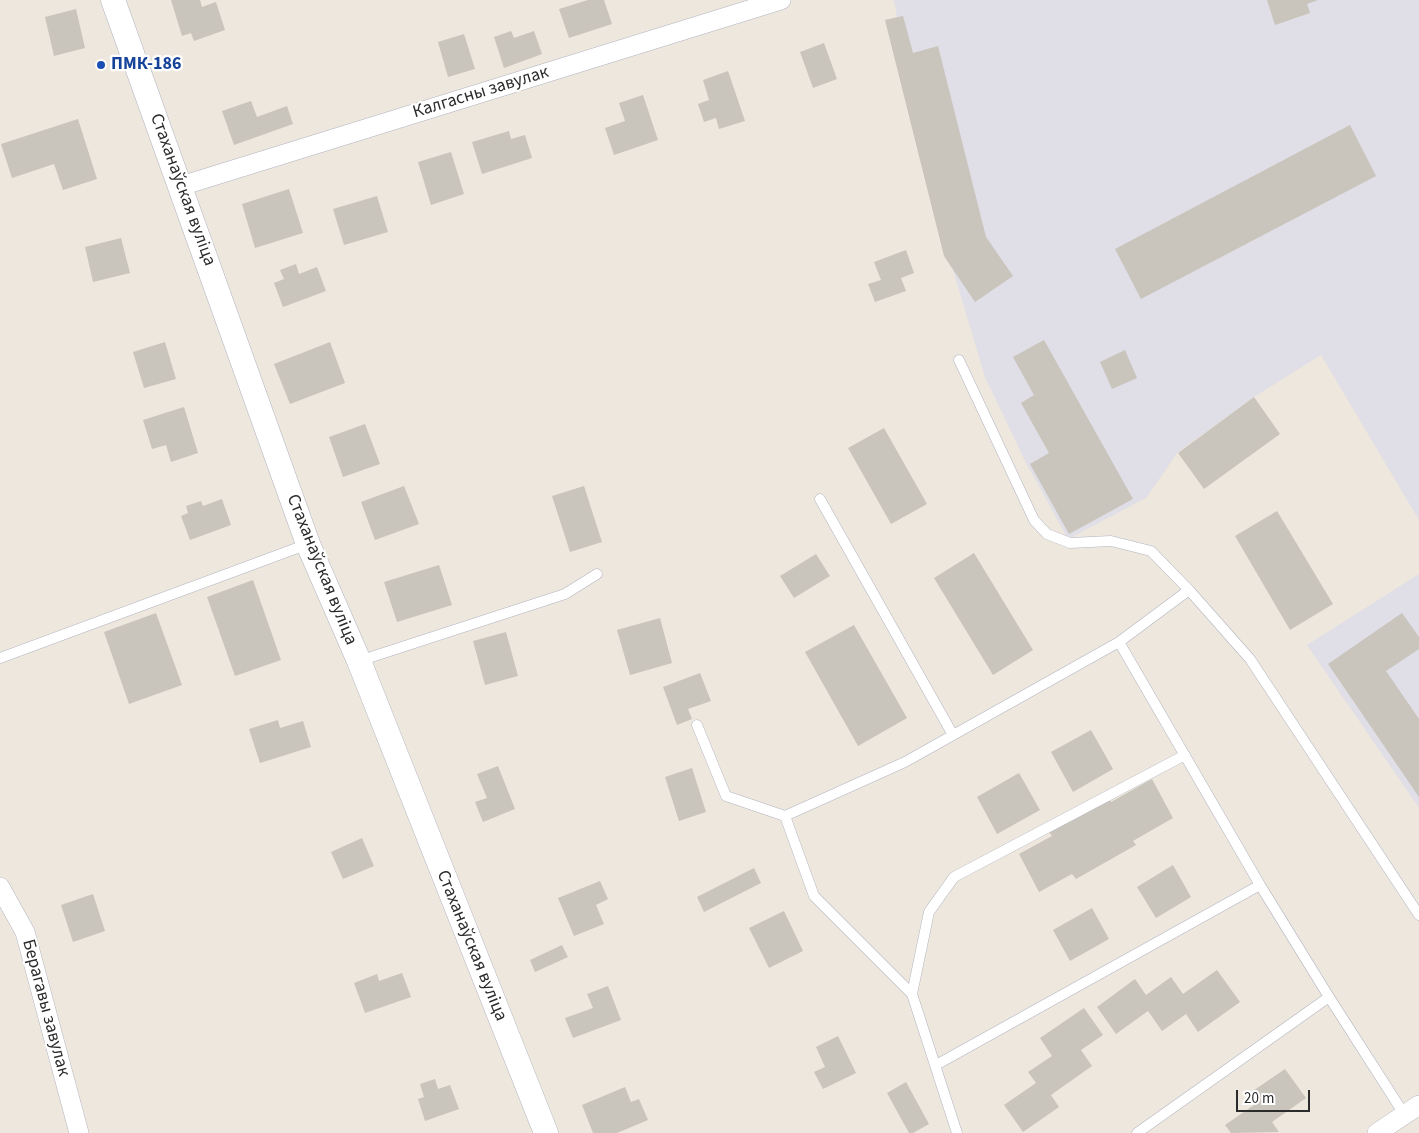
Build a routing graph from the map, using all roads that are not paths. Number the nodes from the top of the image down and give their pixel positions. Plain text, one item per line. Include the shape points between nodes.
1 (113, 0) edge
2 (781, 0) edge
3 (181, 186) junction
4 (959, 360) dead end
5 (820, 500) dead end
6 (308, 544) junction
7 (597, 574) dead end
8 (1189, 590) junction
9 (1119, 642) junction
10 (0, 658) edge
11 (358, 661) junction
12 (696, 725) dead end
13 (953, 735) junction
14 (1185, 755) junction
15 (785, 816) junction
16 (1260, 885) junction
17 (0, 887) edge
18 (1419, 915) edge
19 (912, 994) junction
20 (1329, 998) junction
21 (936, 1065) junction
22 (1411, 1110) edge
23 (79, 1133) edge
24 (546, 1133) edge
25 (957, 1133) edge
26 (1137, 1133) edge
27 (1377, 1133) edge

1 - 3 street, Стаханаўская вуліца
2 - 3 street, Калгасны завулак
3 - 6 street, Стаханаўская вуліца
4 - 8 lane via 1034,520 1047,534 1070,542 1112,541 1151,550
5 - 13 lane
6 - 10 lane
6 - 11 street, Стаханаўская вуліца
7 - 11 lane via 565,594
8 - 9 lane
8 - 18 lane via 1250,659
9 - 13 lane
9 - 14 lane
11 - 24 street, Стаханаўская вуліца
12 - 15 lane via 726,796
13 - 15 lane via 905,762
14 - 16 lane
14 - 19 lane via 954,877 929,912
15 - 19 lane via 814,896
16 - 20 lane
16 - 21 lane
17 - 23 street, Берагавы завулак via 26,932
19 - 21 lane
20 - 22 lane
20 - 26 lane
21 - 25 lane
22 - 27 street

